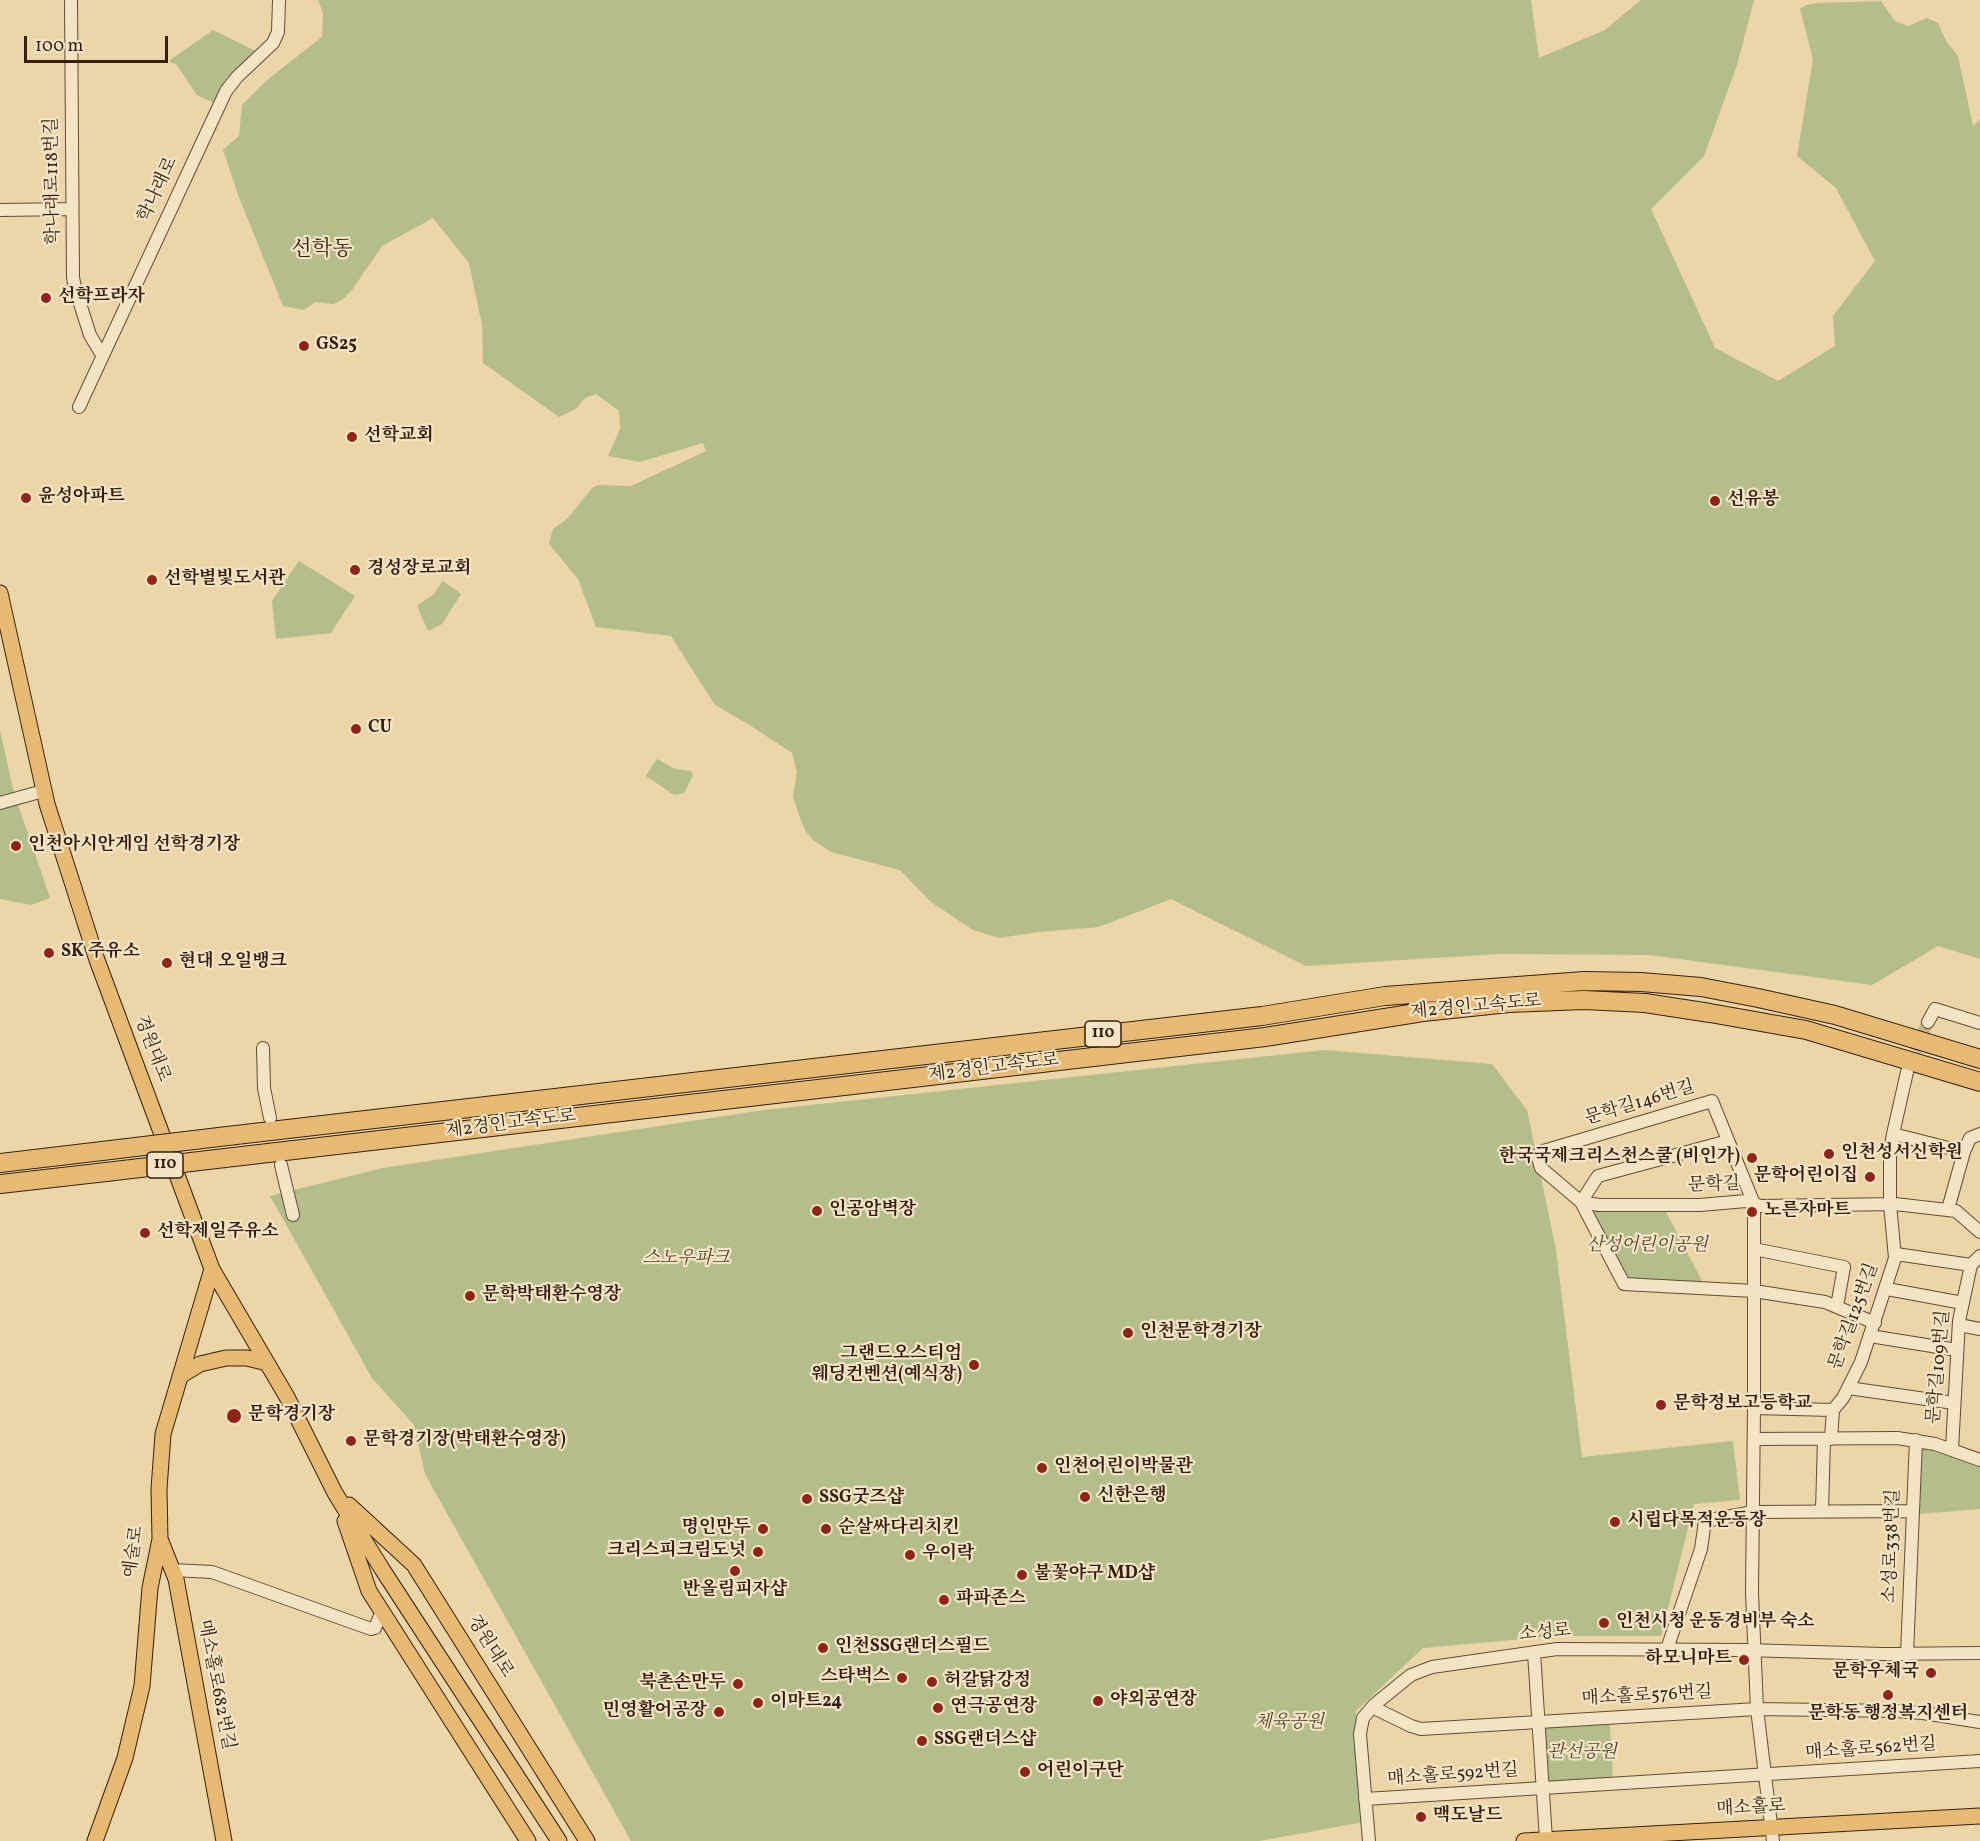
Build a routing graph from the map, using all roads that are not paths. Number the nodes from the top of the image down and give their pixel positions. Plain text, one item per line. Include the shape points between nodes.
1 (71, 0) edge
2 (279, 0) edge
3 (72, 209) junction
4 (0, 210) edge
5 (102, 356) junction
6 (79, 407) dead end
7 (0, 593) edge
8 (43, 791) junction
9 (0, 803) edge
10 (1928, 1022) dead end
11 (1980, 1023) edge
12 (263, 1048) dead end
13 (1980, 1059) edge
14 (1907, 1072) tunnel mouth
15 (1980, 1082) edge
16 (270, 1118) dead end
17 (1893, 1134) junction
18 (1980, 1134) edge
19 (1728, 1141) junction
20 (1964, 1152) junction
21 (0, 1163) edge
22 (281, 1165) dead end
23 (0, 1184) edge
24 (1581, 1202) junction
25 (1754, 1204) junction
26 (1890, 1204) junction
27 (1948, 1209) junction
28 (293, 1215) dead end
29 (1980, 1232) edge
30 (1754, 1249) junction
31 (1896, 1254) junction
32 (1980, 1256) edge
33 (1971, 1266) junction
34 (212, 1269) junction
35 (1887, 1289) junction
36 (1754, 1291) junction
37 (1963, 1303) junction
38 (1837, 1306) junction
39 (1875, 1323) junction
40 (1959, 1325) junction
41 (1980, 1329) edge
42 (1870, 1336) junction
43 (1957, 1350) junction
44 (267, 1363) junction
45 (180, 1376) junction
46 (1848, 1388) junction
47 (1954, 1403) junction
48 (1755, 1408) junction
49 (1833, 1410) junction
50 (1754, 1439) junction
51 (1828, 1439) junction
52 (1916, 1440) junction
53 (1952, 1449) junction
54 (1980, 1460) edge
55 (335, 1493) junction
56 (1822, 1511) junction
57 (1913, 1511) junction
58 (1753, 1512) junction
59 (160, 1539) junction
60 (173, 1570) junction
61 (382, 1611) junction
62 (1667, 1649) junction
63 (1754, 1650) junction
64 (1534, 1652) junction
65 (1980, 1653) edge
66 (1907, 1654) junction
67 (1372, 1707) junction
68 (1757, 1709) junction
69 (1538, 1722) junction
70 (1980, 1722) edge
71 (1980, 1761) edge
72 (1765, 1775) junction
73 (1542, 1788) junction
74 (1365, 1800) junction
75 (1980, 1816) edge
76 (1772, 1834) edge
77 (1546, 1840) edge
78 (95, 1841) edge
79 (224, 1841) edge
80 (528, 1841) edge
81 (559, 1841) edge
82 (587, 1841) edge
83 (1369, 1841) edge
84 (1524, 1841) edge

1 - 3 street, 학나래로118번길
2 - 5 street, 학나래로 via 280,23 273,43 227,90
3 - 4 street
3 - 5 street, 학나래로118번길 via 75,288 90,335
5 - 6 street, 학나래로
7 - 8 main road, 경원대로
8 - 9 street
8 - 34 main road, 경원대로 via 97,960
10 - 11 street via 1935,1009
12 - 16 street
13 - 21 highway, 제2경인고속도로 / 110, bridge via 1835,1015 1758,998 1701,987 1584,981 1385,996 1262,1016
14 - 17 street, 문학길125번길
15 - 23 highway, 제2경인고속도로 / 110, bridge via 1806,1030 1710,1013 1584,1000 1509,1003 1423,1012 1253,1039
17 - 20 street
17 - 26 street, 문학길125번길
18 - 20 street via 1970,1138
19 - 24 street via 1598,1176
19 - 24 street, 문학길146번길 via 1712,1101 1540,1152 1541,1168
19 - 25 street, 문학길146번길
20 - 27 street
22 - 28 street
24 - 25 street, 문학길 via 1643,1206 1746,1201
24 - 36 street via 1624,1284
25 - 26 street, 문학길
25 - 30 street
26 - 27 street, 문학길
26 - 31 street, 문학길125번길
27 - 29 street, 문학길 via 1956,1211
30 - 36 street
30 - 38 street via 1844,1267
31 - 33 street
31 - 35 street, 문학길125번길
32 - 33 street, 문학길109번길
33 - 37 street, 문학길109번길
34 - 44 main road, 경원대로
34 - 45 main road, 예술로
35 - 37 street
35 - 39 street, 문학길125번길
36 - 38 street
36 - 48 street
37 - 40 street, 문학길109번길
38 - 39 street
39 - 42 street, 문학길125번길
40 - 41 street
40 - 43 street, 문학길109번길
42 - 43 street
42 - 46 street, 문학길125번길
43 - 47 street, 문학길109번길
44 - 45 main road via 226,1358
44 - 55 main road, 경원대로
45 - 59 main road, 예술로 via 163,1434
46 - 47 street
46 - 49 street, 문학길125번길
47 - 53 street, 문학길109번길
48 - 49 street
48 - 50 street
49 - 51 street
50 - 51 street
50 - 58 street
51 - 52 street
51 - 56 street
52 - 53 street
52 - 57 street, 소성로338번길
53 - 54 street
55 - 61 main road, 경원대로 via 369,1591
55 - 81 main road, 경원대로
55 - 82 main road, 경원대로 via 414,1565
56 - 57 street
56 - 58 street
57 - 66 street, 소성로338번길
58 - 62 street via 1705,1521 1701,1549
58 - 63 street
59 - 60 main road, 매소홀로682번길
59 - 78 main road, 예술로 via 150,1588 142,1686 125,1758
60 - 61 street via 212,1572 371,1629
60 - 79 main road, 매소홀로682번길
61 - 80 main road, 경원대로
62 - 63 street, 소성로
62 - 64 street, 소성로 via 1557,1648
63 - 66 street, 소성로
63 - 68 street
64 - 67 street, 소성로 via 1432,1667 1411,1675
64 - 69 street, 매소홀로592번길
65 - 66 street, 소성로
67 - 69 street via 1421,1729
67 - 74 street, 소성로 via 1363,1718 1359,1734
68 - 69 street, 매소홀로576번길
68 - 70 street, 매소홀로562번길 via 1914,1712
68 - 72 street
69 - 73 street, 매소홀로592번길
71 - 72 street, 매소홀로562번길
72 - 73 street
72 - 76 street
73 - 74 street, 매소홀로592번길
73 - 77 street, 매소홀로592번길
74 - 83 street, 소성로
75 - 76 main road, 매소홀로
76 - 77 main road, 매소홀로
77 - 84 main road, 매소홀로

